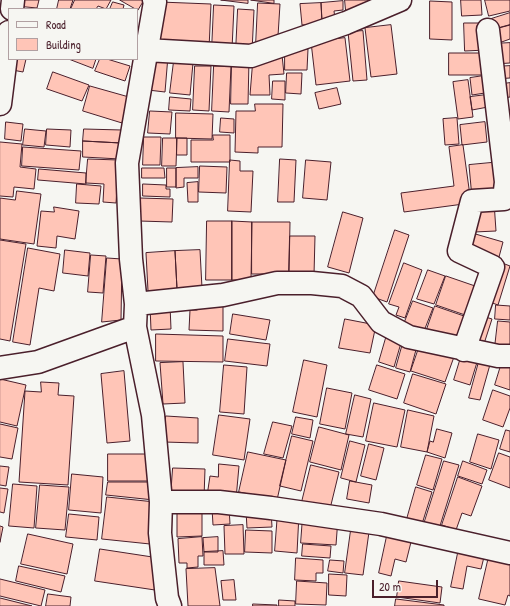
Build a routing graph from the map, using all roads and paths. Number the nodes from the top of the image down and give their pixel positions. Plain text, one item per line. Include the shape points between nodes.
1 (400, 0) edge
2 (155, 1) edge
3 (488, 30) dead end
4 (8, 40) edge
5 (146, 50) junction
6 (0, 104) edge
7 (136, 304) junction
8 (135, 327) junction
9 (464, 350) junction
10 (510, 356) edge
11 (0, 368) edge
12 (161, 502) junction
13 (510, 553) edge
14 (170, 606) edge

1 - 5 street via 346,24 251,56
2 - 5 street
3 - 9 street via 506,182 504,199 472,201 459,251 493,267
4 - 6 street
5 - 7 street via 127,163 131,259
7 - 8 street
7 - 9 street via 223,295 277,283 342,286 361,296 381,322 410,337
8 - 11 street via 38,362
8 - 12 street via 153,416
9 - 10 street
12 - 13 street via 220,502 287,510 381,524
12 - 14 street via 160,533

